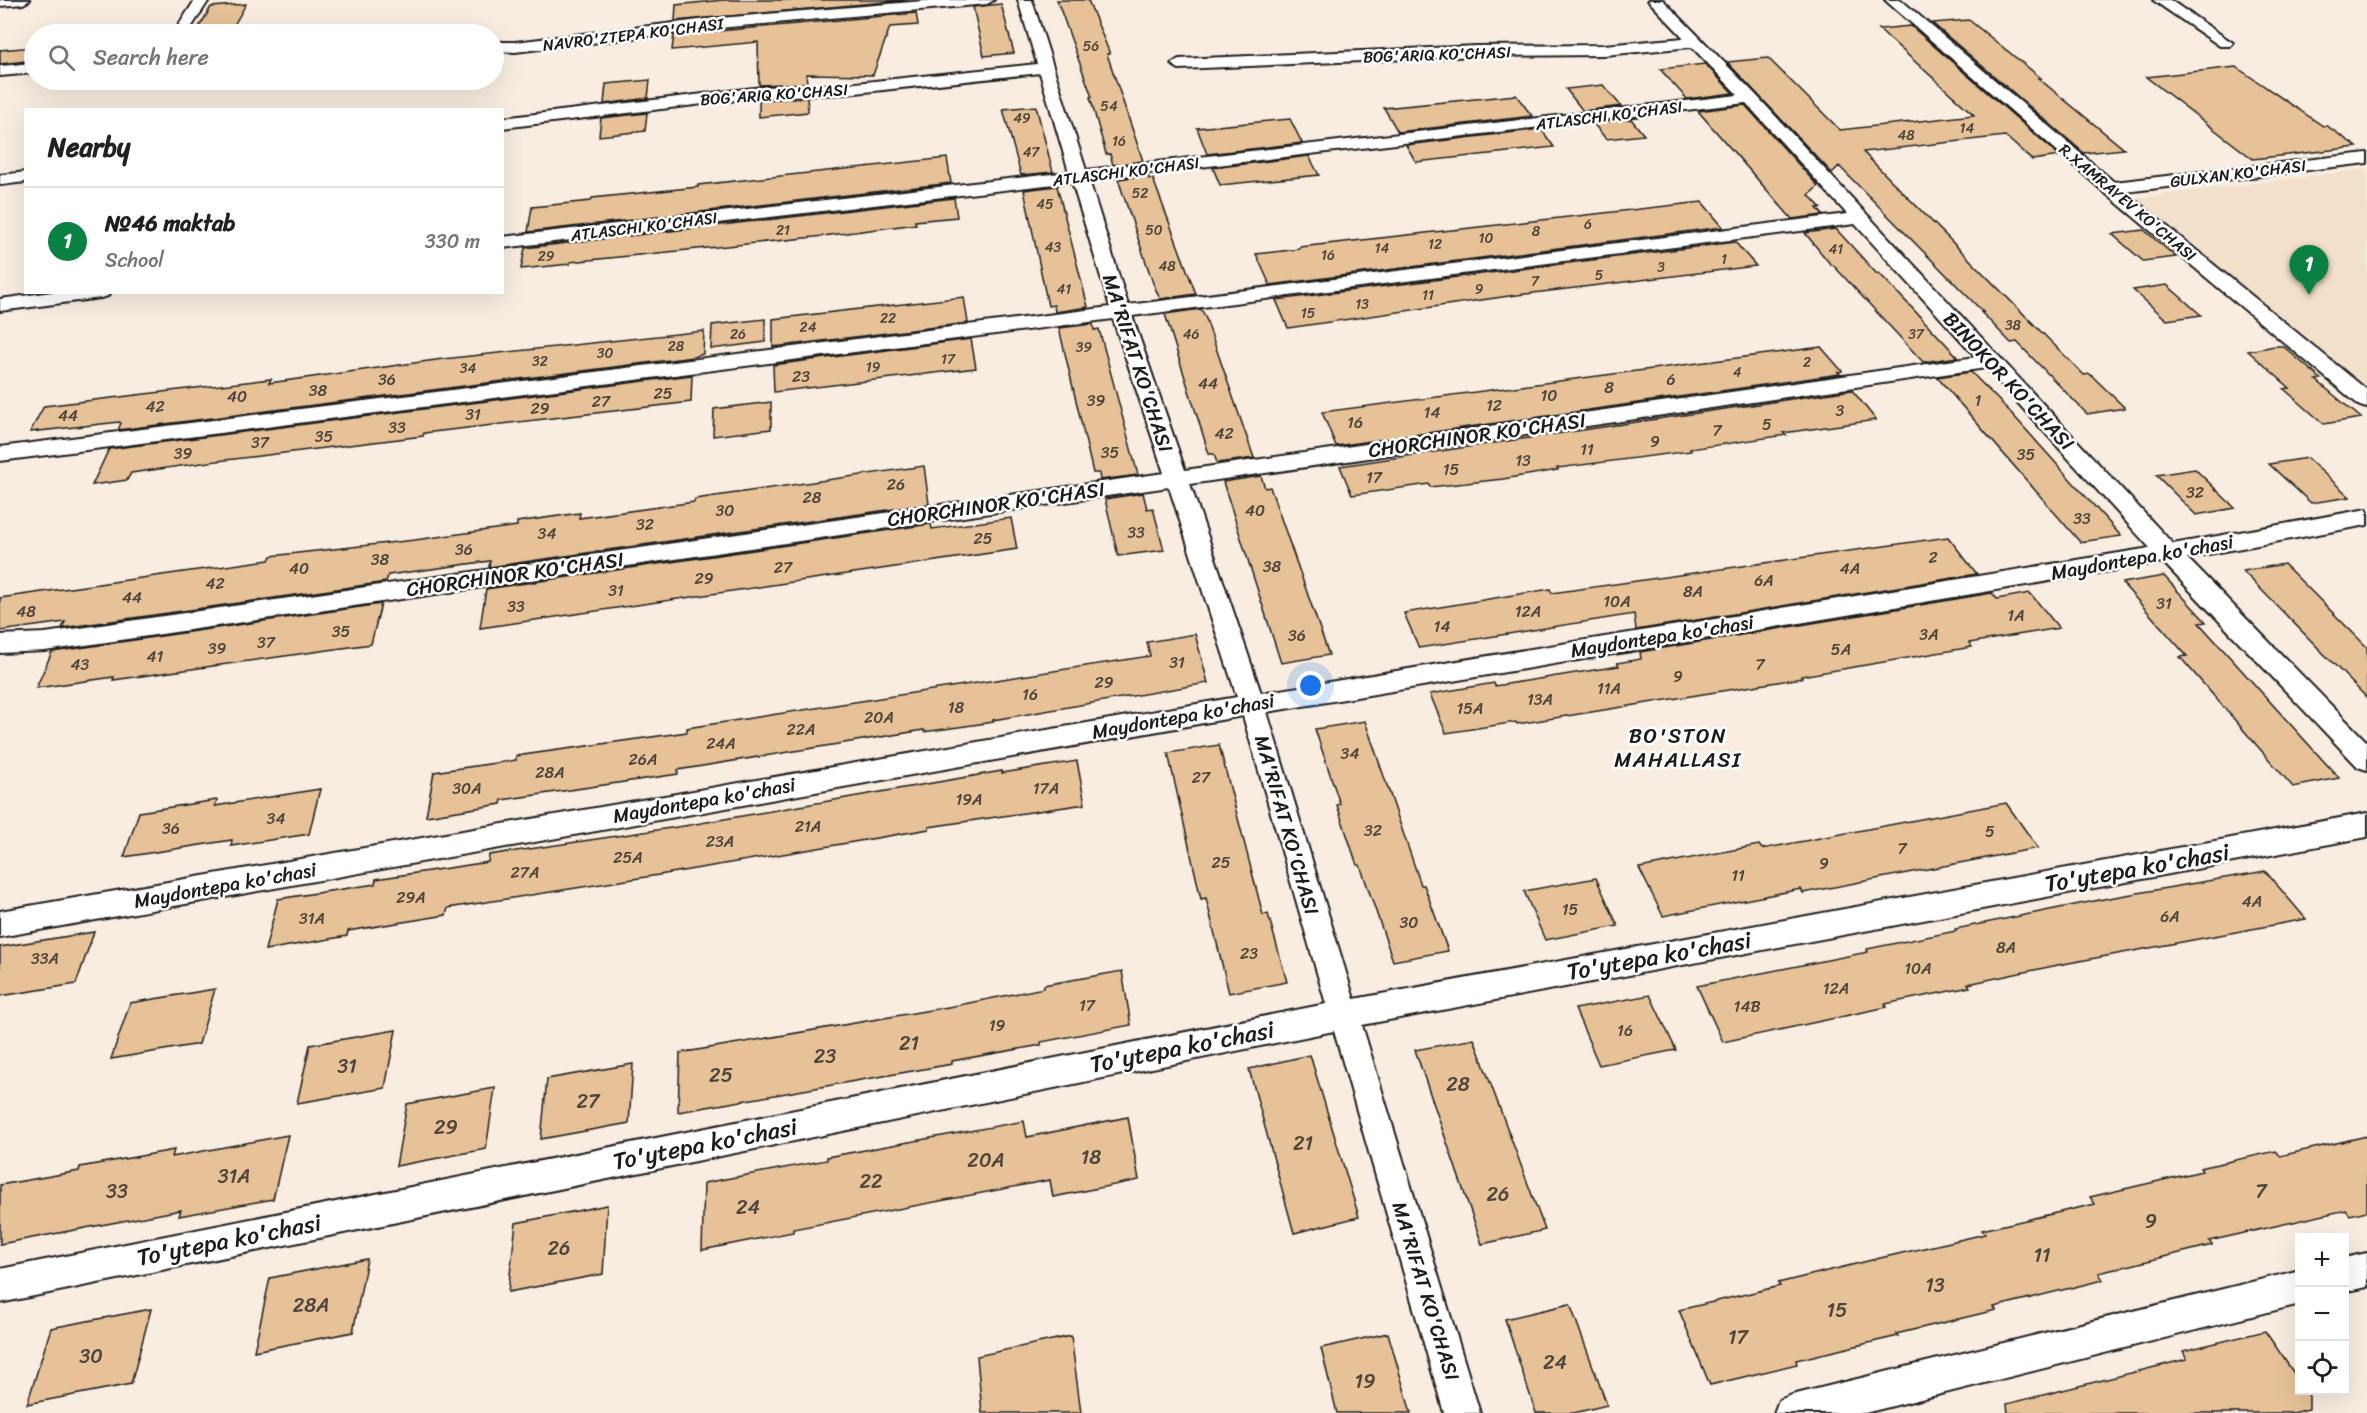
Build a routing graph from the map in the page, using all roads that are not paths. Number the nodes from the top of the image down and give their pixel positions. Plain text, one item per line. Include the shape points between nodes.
1 (23, 0) edge
2 (202, 0) edge
3 (987, 0) edge
4 (1025, 0) edge
5 (1654, 0) edge
6 (1892, 0) edge
7 (2160, 0) edge
8 (0, 1) edge
9 (186, 24) edge
10 (1696, 42) junction
11 (2225, 43) dead end
12 (504, 47) edge
13 (1179, 63) dead end
14 (1045, 68) junction
15 (24, 69) edge
16 (0, 71) edge
17 (1750, 98) junction
18 (504, 123) edge
19 (2367, 158) edge
20 (24, 177) edge
21 (1078, 177) junction
22 (0, 180) edge
23 (2110, 188) junction
24 (1858, 218) junction
25 (504, 243) edge
26 (85, 294) edge
27 (0, 305) edge
28 (1121, 312) junction
29 (1991, 361) junction
30 (2367, 401) edge
31 (0, 454) edge
32 (1175, 478) junction
33 (2367, 517) edge
34 (2168, 553) junction
35 (0, 644) edge
36 (1252, 704) junction
37 (2367, 759) edge
38 (2367, 825) edge
39 (0, 924) edge
40 (1343, 1014) junction
41 (2367, 1270) edge
42 (2349, 1274) edge
43 (0, 1286) edge
44 (2295, 1288) edge
45 (1462, 1413) edge
46 (1792, 1413) edge

1 - 8 street
2 - 9 street
3 - 12 street, NAVRO'ZTEPA KO'CHASI via 708,24
4 - 14 street, MA'RIFAT KO'CHASI
5 - 10 street, BINOKOR KO'CHASI
6 - 23 street, R.XAMRAYEV KO'CHASI
7 - 11 street
10 - 13 street, BOG'ARIQ KO'CHASI via 1604,50
10 - 17 street, BINOKOR KO'CHASI
14 - 18 street, BOG'ARIQ KO'CHASI via 846,88 762,92
14 - 21 street, MA'RIFAT KO'CHASI
15 - 16 street
17 - 21 street, ATLASCHI KO'CHASI
17 - 24 street, BINOKOR KO'CHASI
19 - 23 street, GULXAN KO'CHASI
20 - 22 street
21 - 25 street, ATLASCHI KO'CHASI
21 - 28 street, MA'RIFAT KO'CHASI
23 - 30 street, R.XAMRAYEV KO'CHASI
24 - 28 street
24 - 29 street, BINOKOR KO'CHASI
26 - 27 street
28 - 31 street
28 - 32 street, MA'RIFAT KO'CHASI
29 - 32 street, CHORCHINOR KO'CHASI
29 - 34 street, BINOKOR KO'CHASI
32 - 35 street, CHORCHINOR KO'CHASI via 68,638
32 - 36 street, MA'RIFAT KO'CHASI
33 - 34 street, Maydontepa ko'chasi
34 - 36 street, Maydontepa ko'chasi
34 - 37 street, BINOKOR KO'CHASI
36 - 39 street, Maydontepa ko'chasi
36 - 40 street, MA'RIFAT KO'CHASI
38 - 40 street, To'ytepa ko'chasi
40 - 43 street, To'ytepa ko'chasi
40 - 45 street, MA'RIFAT KO'CHASI
41 - 42 street
44 - 46 street

